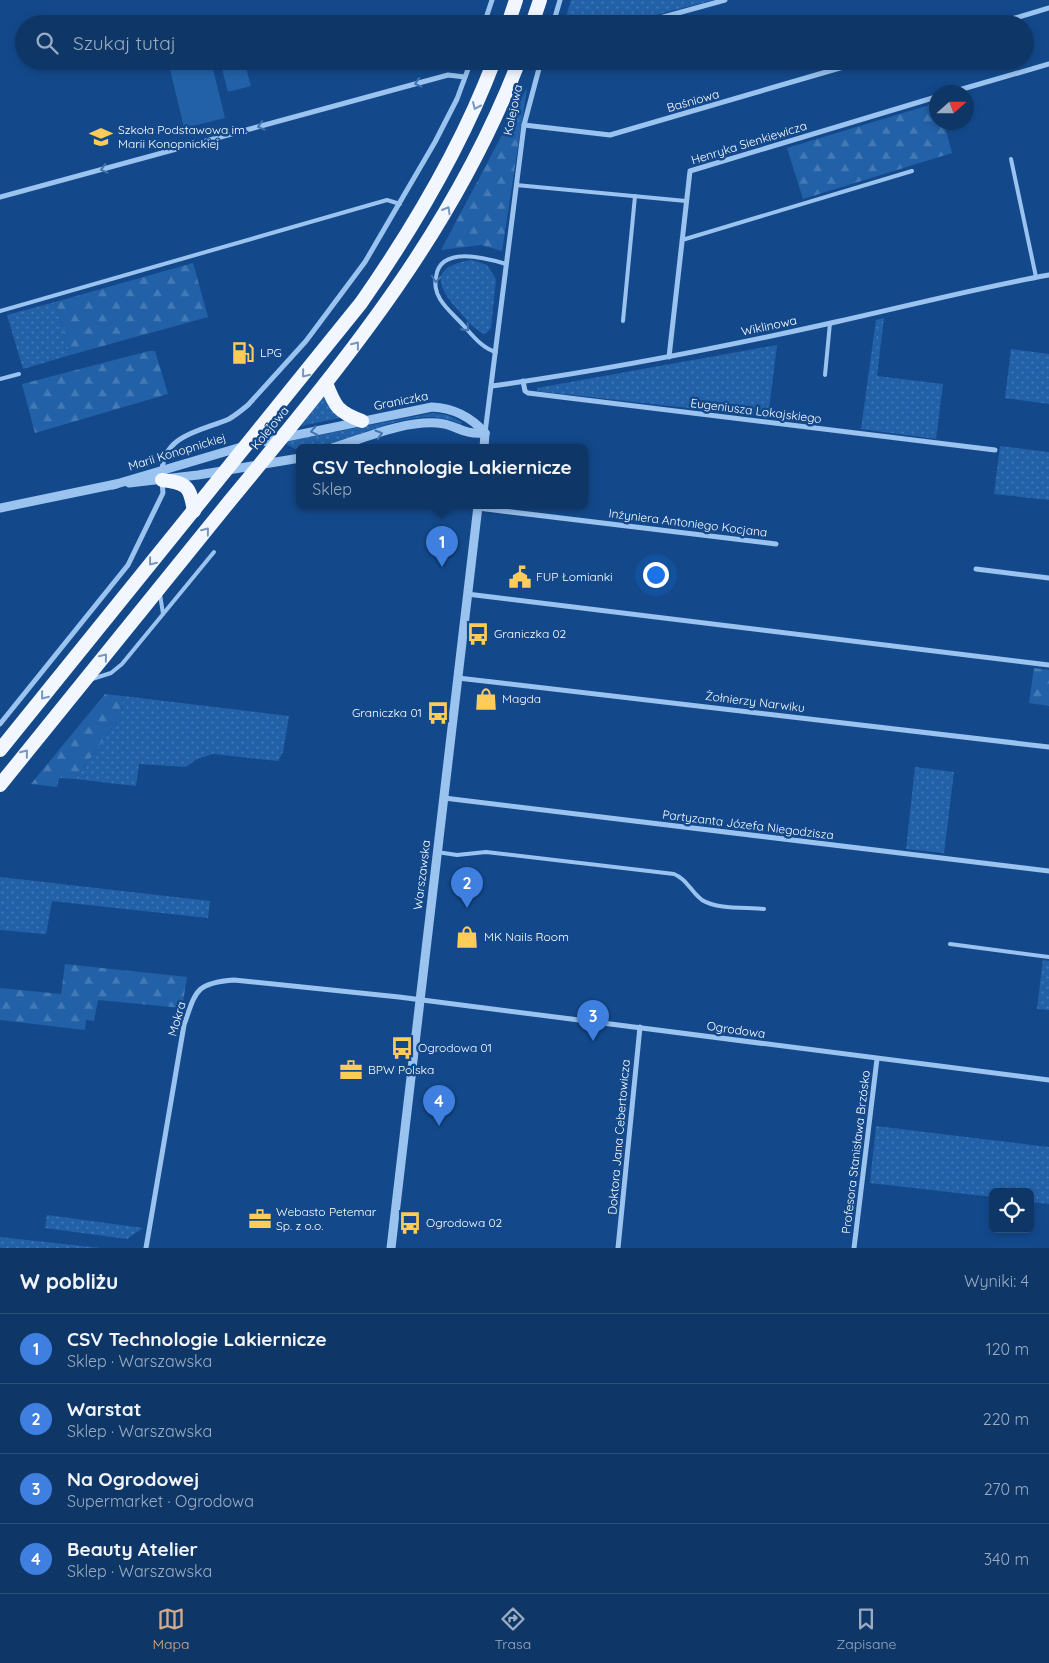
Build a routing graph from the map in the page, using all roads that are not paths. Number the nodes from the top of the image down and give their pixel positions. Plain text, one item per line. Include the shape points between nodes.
1 (492, 0) edge
2 (516, 0) edge
3 (540, 0) edge
4 (560, 0) edge
5 (725, 0) edge
6 (1049, 8) edge
7 (487, 15) edge
8 (511, 15) edge
9 (535, 15) edge
10 (556, 15) edge
11 (671, 15) edge
12 (1025, 15) edge
13 (1049, 64) edge
14 (1034, 68) edge
15 (467, 70) edge
16 (490, 70) edge
17 (515, 70) edge
18 (539, 70) edge
19 (833, 70) edge
20 (1028, 70) edge
21 (465, 77) junction
22 (974, 86) edge
23 (929, 99) edge
24 (524, 125) junction
25 (1011, 159) dead end
26 (912, 171) dead end
27 (516, 185) junction
28 (635, 196) junction
29 (0, 197) edge
30 (686, 201) junction
31 (400, 204) junction
32 (682, 240) junction
33 (506, 264) junction
34 (1049, 275) edge
35 (1036, 277) junction
36 (0, 311) edge
37 (623, 321) dead end
38 (830, 323) junction
39 (496, 352) junction
40 (669, 357) junction
41 (19, 374) dead end
42 (825, 375) dead end
43 (0, 379) edge
44 (523, 382) junction
45 (326, 383) junction
46 (492, 386) junction
47 (362, 421) junction
48 (485, 433) junction
49 (282, 437) junction
50 (347, 444) edge
51 (484, 444) edge
52 (248, 445) junction
53 (995, 450) dead end
54 (296, 459) edge
55 (261, 464) junction
56 (228, 469) junction
57 (162, 474) junction
58 (0, 508) edge
59 (478, 509) edge
60 (494, 509) edge
61 (194, 511) junction
62 (776, 544) dead end
63 (214, 552) dead end
64 (976, 569) dead end
65 (1049, 578) edge
66 (159, 589) junction
67 (467, 594) junction
68 (163, 614) junction
69 (1049, 665) edge
70 (458, 678) junction
71 (85, 681) junction
72 (0, 724) edge
73 (1049, 747) edge
74 (0, 750) edge
75 (0, 785) edge
76 (444, 798) junction
77 (437, 852) junction
78 (1049, 871) edge
79 (764, 910) dead end
80 (950, 944) dead end
81 (1049, 957) edge
82 (420, 1000) junction
83 (640, 1027) junction
84 (878, 1059) junction
85 (1049, 1080) edge
86 (146, 1248) edge
87 (391, 1248) edge
88 (618, 1248) edge
89 (854, 1248) edge

1 - 7 street
2 - 8 highway
3 - 9 highway
4 - 10 street
5 - 11 street
6 - 12 street
13 - 14 street
15 - 21 street
16 -> 52 highway, Kolejowa via 449,162 411,228 361,303
45 -> 17 highway, Kolejowa via 391,297 449,208
18 - 24 street, Kolejowa
19 - 24 street, Baśniowa via 610,135
20 - 22 street
21 -> 29 street via 448,75
21 - 31 street via 435,142
23 - 30 street, Henryka Sienkiewicza via 692,170 688,174
24 - 27 street, Kolejowa
25 - 35 lane
26 - 32 lane
27 - 28 lane
27 - 33 street, Kolejowa
28 - 30 lane
28 - 37 lane
30 - 32 street, Henryka Sienkiewicza
31 - 36 lane via 387,200
31 - 57 street via 364,262 306,341 237,414 180,438 167,453
32 - 40 street, Henryka Sienkiewicza
33 - 39 street, Kolejowa
33 -> 39 lane via 472,256 455,257 444,261 436,272 434,286 440,300 470,333 488,350
34 - 35 street, Wiklinowa
35 - 38 street, Wiklinowa
38 - 40 street, Wiklinowa
38 - 42 lane
39 - 46 street, Kolejowa
40 - 44 street, Wiklinowa
41 - 43 lane
44 - 46 street, Wiklinowa
44 - 53 street, Eugeniusza Lokajskiego via 528,393
45 - 47 highway via 342,413
45 - 49 highway, Kolejowa
46 - 48 street, Kolejowa
47 - 48 street, Graniczka via 432,406 459,412
47 -> 49 street, Graniczka
50 -> 48 street via 421,424 440,423 469,434
48 - 51 street
49 - 52 street, Graniczka
49 - 55 highway, Kolejowa
52 - 56 highway, Kolejowa
52 - 57 street, Marii Konopnickiej
54 - 55 street
55 - 56 street
66 -> 55 highway, Kolejowa
56 - 57 street, Marii Konopnickiej
56 - 61 highway, Kolejowa
57 - 58 street, Marii Konopnickiej
57 - 61 highway via 186,486
57 - 72 street via 163,493 128,566
59 - 67 street, Warszawska
60 - 62 street, Inżyniera Antoniego Kocjana
61 -> 74 highway, Kolejowa
63 - 68 lane
64 - 65 street
66 - 68 lane
71 -> 66 highway, Kolejowa
67 - 69 street
67 - 70 street, Warszawska
68 - 71 lane via 122,664 103,676
70 - 73 street, Żołnierzy Narwiku
70 - 76 street, Warszawska
75 -> 71 highway, Kolejowa
76 - 77 street, Warszawska
76 - 78 street, Partyzanta Józefa Niegodzisza
77 - 79 lane via 457,855 486,852 674,874 682,877 697,896 710,904
77 - 82 street, Warszawska
80 - 81 lane
82 - 83 street, Ogrodowa
82 - 86 street, Mokra via 234,980 215,981 200,989 184,1025
82 - 87 street, Warszawska
83 - 84 street, Ogrodowa
83 - 88 street, Doktora Jana Cebertowicza
84 - 85 street, Ogrodowa
84 - 89 street, Profesora Stanisława Brzósko

